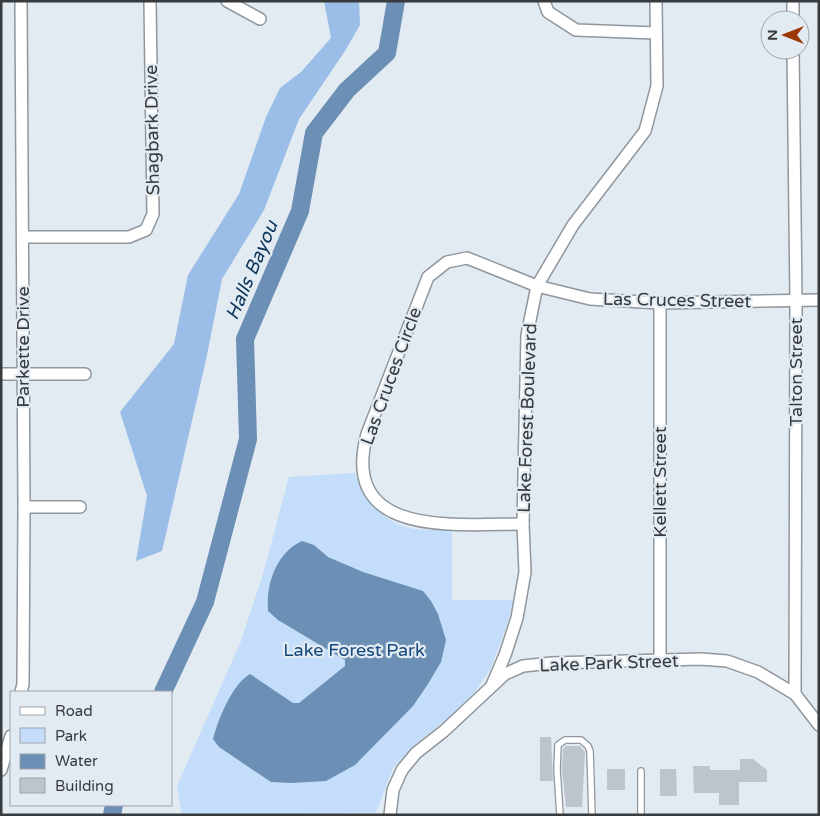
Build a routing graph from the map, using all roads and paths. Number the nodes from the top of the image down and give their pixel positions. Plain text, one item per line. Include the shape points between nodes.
1 (21, 1) edge
2 (150, 1) edge
3 (227, 1) edge
4 (544, 1) edge
5 (656, 1) edge
6 (260, 19) dead end
7 (655, 33) junction
8 (793, 60) edge
9 (23, 237) junction
10 (537, 286) junction
11 (796, 300) junction
12 (819, 300) edge
13 (660, 303) junction
14 (1, 374) edge
15 (24, 374) junction
16 (85, 374) dead end
17 (24, 507) junction
18 (80, 507) dead end
19 (523, 524) junction
20 (660, 661) junction
21 (492, 685) junction
22 (21, 691) edge
23 (795, 694) junction
24 (819, 725) edge
25 (10, 739) edge
26 (1, 770) edge
27 (641, 771) dead end
28 (390, 815) edge
29 (560, 815) edge
30 (592, 815) edge
31 (641, 815) edge

1 - 9 street, Parkette Drive
2 - 9 street, Shagbark Drive via 153,214 146,230 129,236
3 - 6 street
4 - 7 street via 548,12 576,30
5 - 7 street, Lake Forest Boulevard
7 - 10 street, Lake Forest Boulevard via 657,86 645,130 573,225
8 - 11 street, Talton Street
9 - 15 street, Parkette Drive
10 - 13 street, Las Cruces Street via 590,299
10 - 19 street, Lake Forest Boulevard via 527,335
10 - 19 street, Las Cruces Circle via 467,258 447,262 428,277 362,451 363,477 375,499 402,517 432,524
11 - 12 street, Las Cruces Street
11 - 13 street, Las Cruces Street
11 - 23 street, Talton Street
13 - 20 street, Kellett Street
14 - 15 street
15 - 16 street
15 - 17 street, Parkette Drive
17 - 18 street
17 - 22 street, Parkette Drive
19 - 21 street, Lake Forest Boulevard via 525,572 517,618
20 - 21 street, Lake Park Street via 523,666 505,674
20 - 23 street, Lake Park Street via 726,662 758,672
21 - 28 street, Lake Park Street via 416,753 402,770 393,790
23 - 24 street, Lake Park Street
25 - 26 street
27 - 31 lane
29 - 30 lane via 558,744 565,740 581,740 590,751

